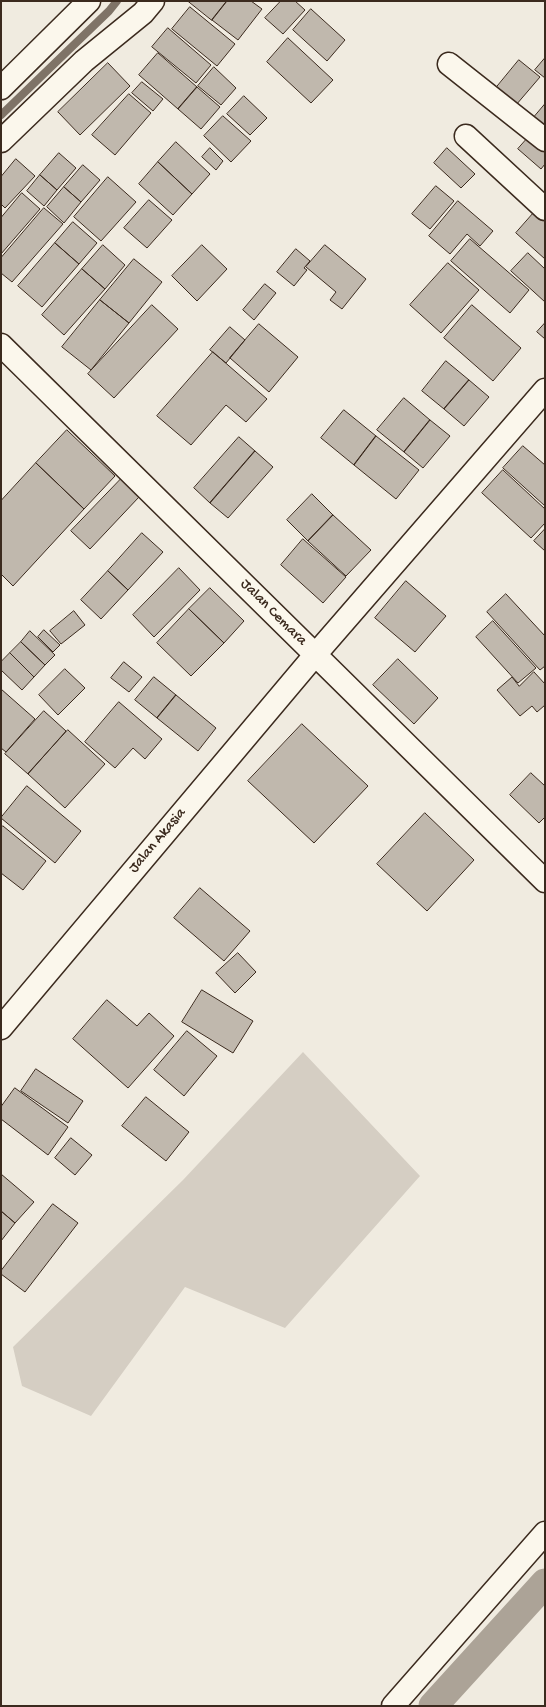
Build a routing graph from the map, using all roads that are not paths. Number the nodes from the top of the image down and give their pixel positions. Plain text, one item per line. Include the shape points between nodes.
1 (89, 1) edge
2 (153, 1) edge
3 (449, 64) dead end
4 (1, 88) edge
5 (466, 136) dead end
6 (545, 140) edge
7 (1, 141) edge
8 (545, 209) edge
9 (1, 345) edge
10 (545, 390) edge
11 (315, 655) junction
12 (545, 881) edge
13 (1, 1028) edge
14 (545, 1532) edge
15 (393, 1706) edge

1 - 4 street
2 - 7 street via 143,13 84,61
3 - 6 street
5 - 8 street
9 - 11 street, Jalan Cemara
10 - 11 street, Jalan Akasia
11 - 12 street, Jalan Cemara
11 - 13 street, Jalan Akasia
14 - 15 street

